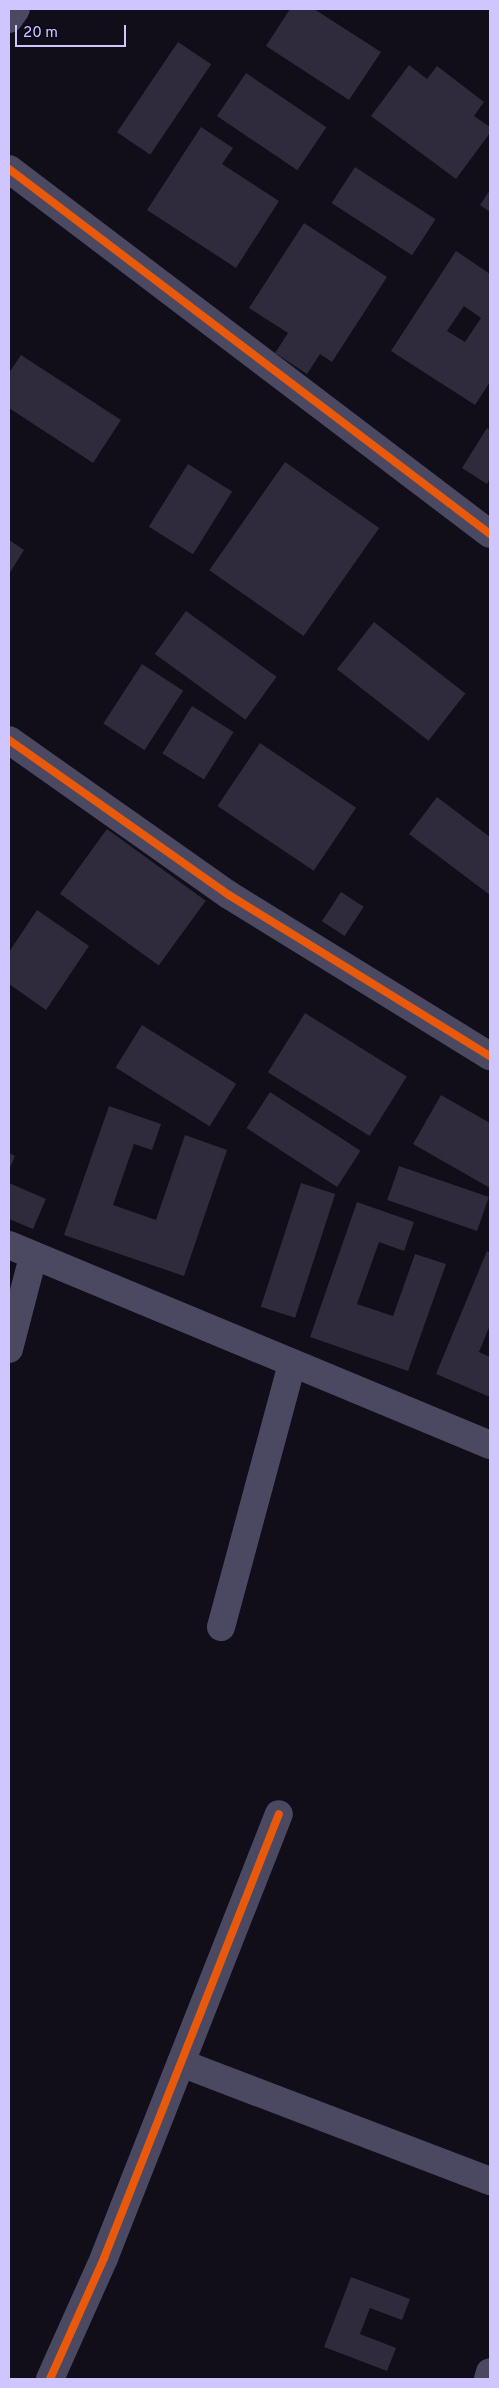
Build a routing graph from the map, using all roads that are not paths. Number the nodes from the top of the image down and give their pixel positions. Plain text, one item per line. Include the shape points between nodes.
1 (16, 9) edge
2 (9, 19) edge
3 (9, 169) edge
4 (490, 534) edge
5 (9, 740) edge
6 (490, 1056) edge
7 (9, 1245) edge
8 (33, 1257) junction
9 (9, 1349) edge
10 (292, 1364) junction
11 (490, 1445) edge
12 (220, 1627) dead end
13 (280, 1814) dead end
14 (181, 2063) junction
15 (490, 2181) edge
16 (490, 2372) edge
17 (50, 2379) edge
18 (488, 2379) edge

1 - 2 street
3 - 4 street
5 - 6 street via 230,895
7 - 8 street
8 - 9 street
8 - 10 street
10 - 11 street
10 - 12 street
13 - 14 street
14 - 15 street
14 - 17 street via 104,2258
16 - 18 street

